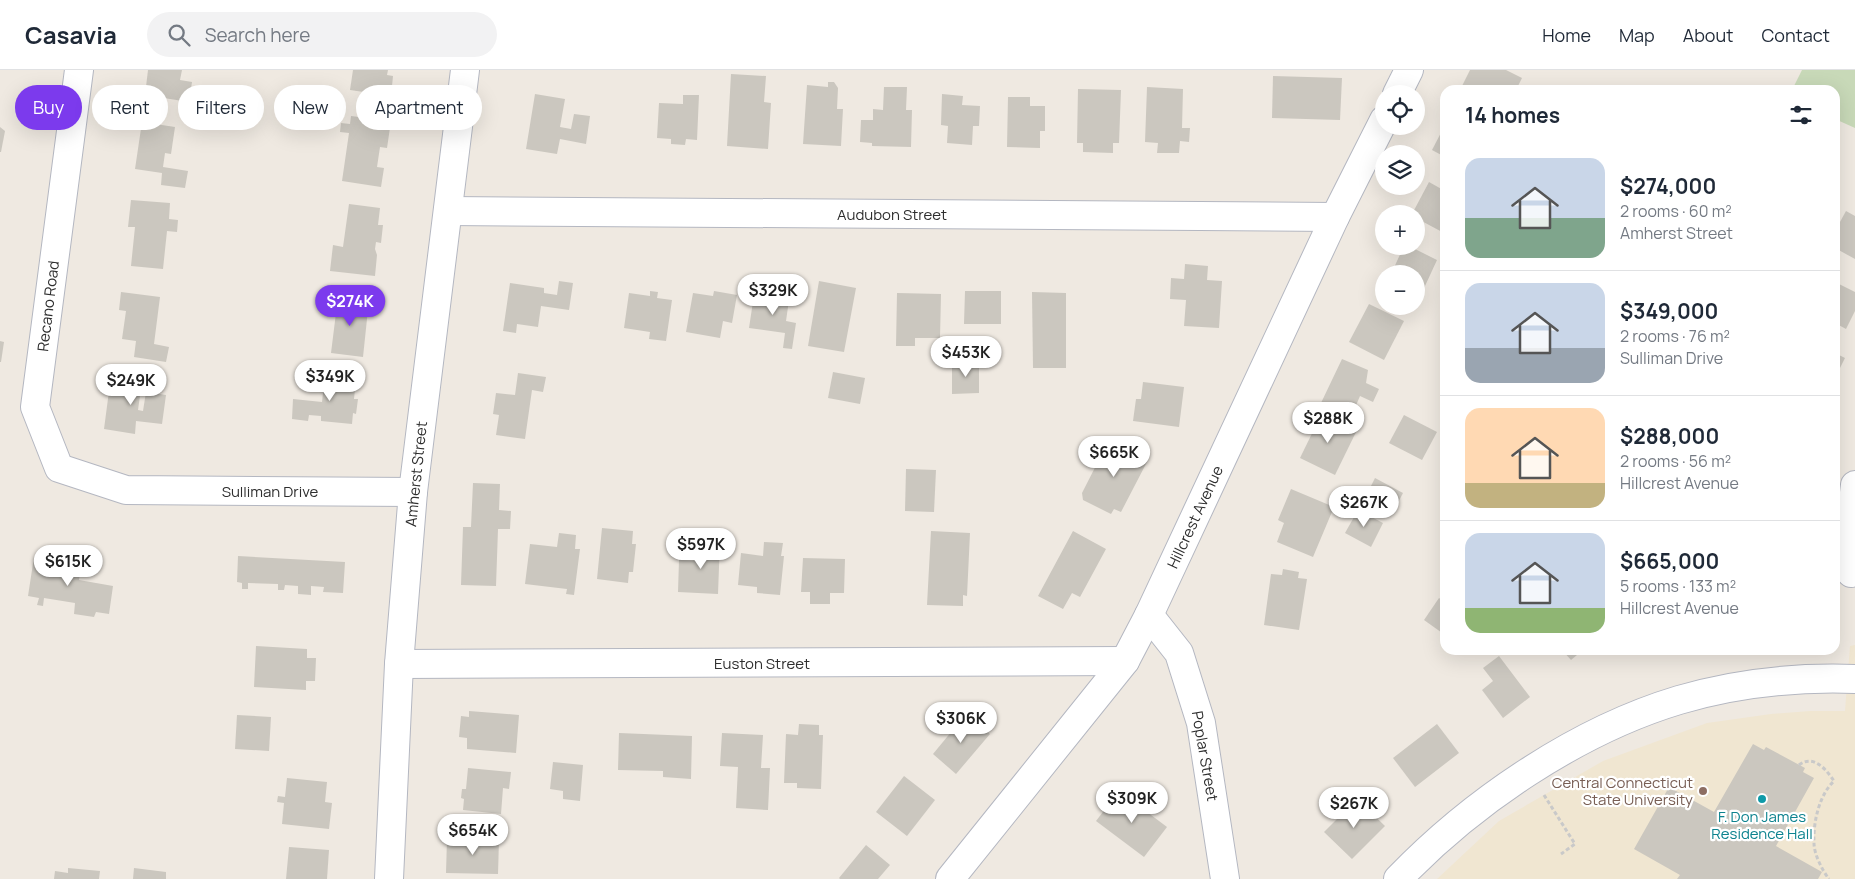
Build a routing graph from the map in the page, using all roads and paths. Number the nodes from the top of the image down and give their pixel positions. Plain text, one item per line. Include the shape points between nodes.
1 (79, 70) edge
2 (465, 70) edge
3 (1409, 70) edge
4 (1402, 85) edge
5 (1376, 135) edge
6 (448, 211) junction
7 (1335, 217) junction
8 (1855, 485) edge
9 (126, 490) joint
10 (413, 492) junction
11 (1851, 573) dead end
12 (1149, 615) junction
13 (1125, 661) junction
14 (399, 664) junction
15 (1855, 679) edge
16 (1799, 765) dead end
17 (1544, 794) dead end
18 (1561, 854) dead end
19 (389, 879) edge
20 (950, 879) edge
21 (1225, 879) edge
22 (1398, 879) edge
23 (1829, 879) edge

1 - 9 street, Recano Road via 36,407 58,468
2 - 6 street, Amherst Street
3 - 4 street
5 - 7 street, Hillcrest Avenue
6 - 7 street, Audubon Street
6 - 10 street, Amherst Street
7 - 12 street, Hillcrest Avenue
8 - 11 street via 1850,525
9 - 10 street, Sulliman Drive
10 - 14 street, Amherst Street
12 - 13 street, Hillcrest Avenue
12 - 21 street, Poplar Street via 1179,653 1202,723
13 - 14 street, Euston Street
13 - 20 street, Hillcrest Avenue
14 - 19 street, Amherst Street
15 - 22 street via 1778,680 1752,684 1643,712 1581,742 1505,788 1436,842
16 - 23 path via 1812,761 1825,769 1834,781 1820,805 1814,845
17 - 18 path via 1575,844

